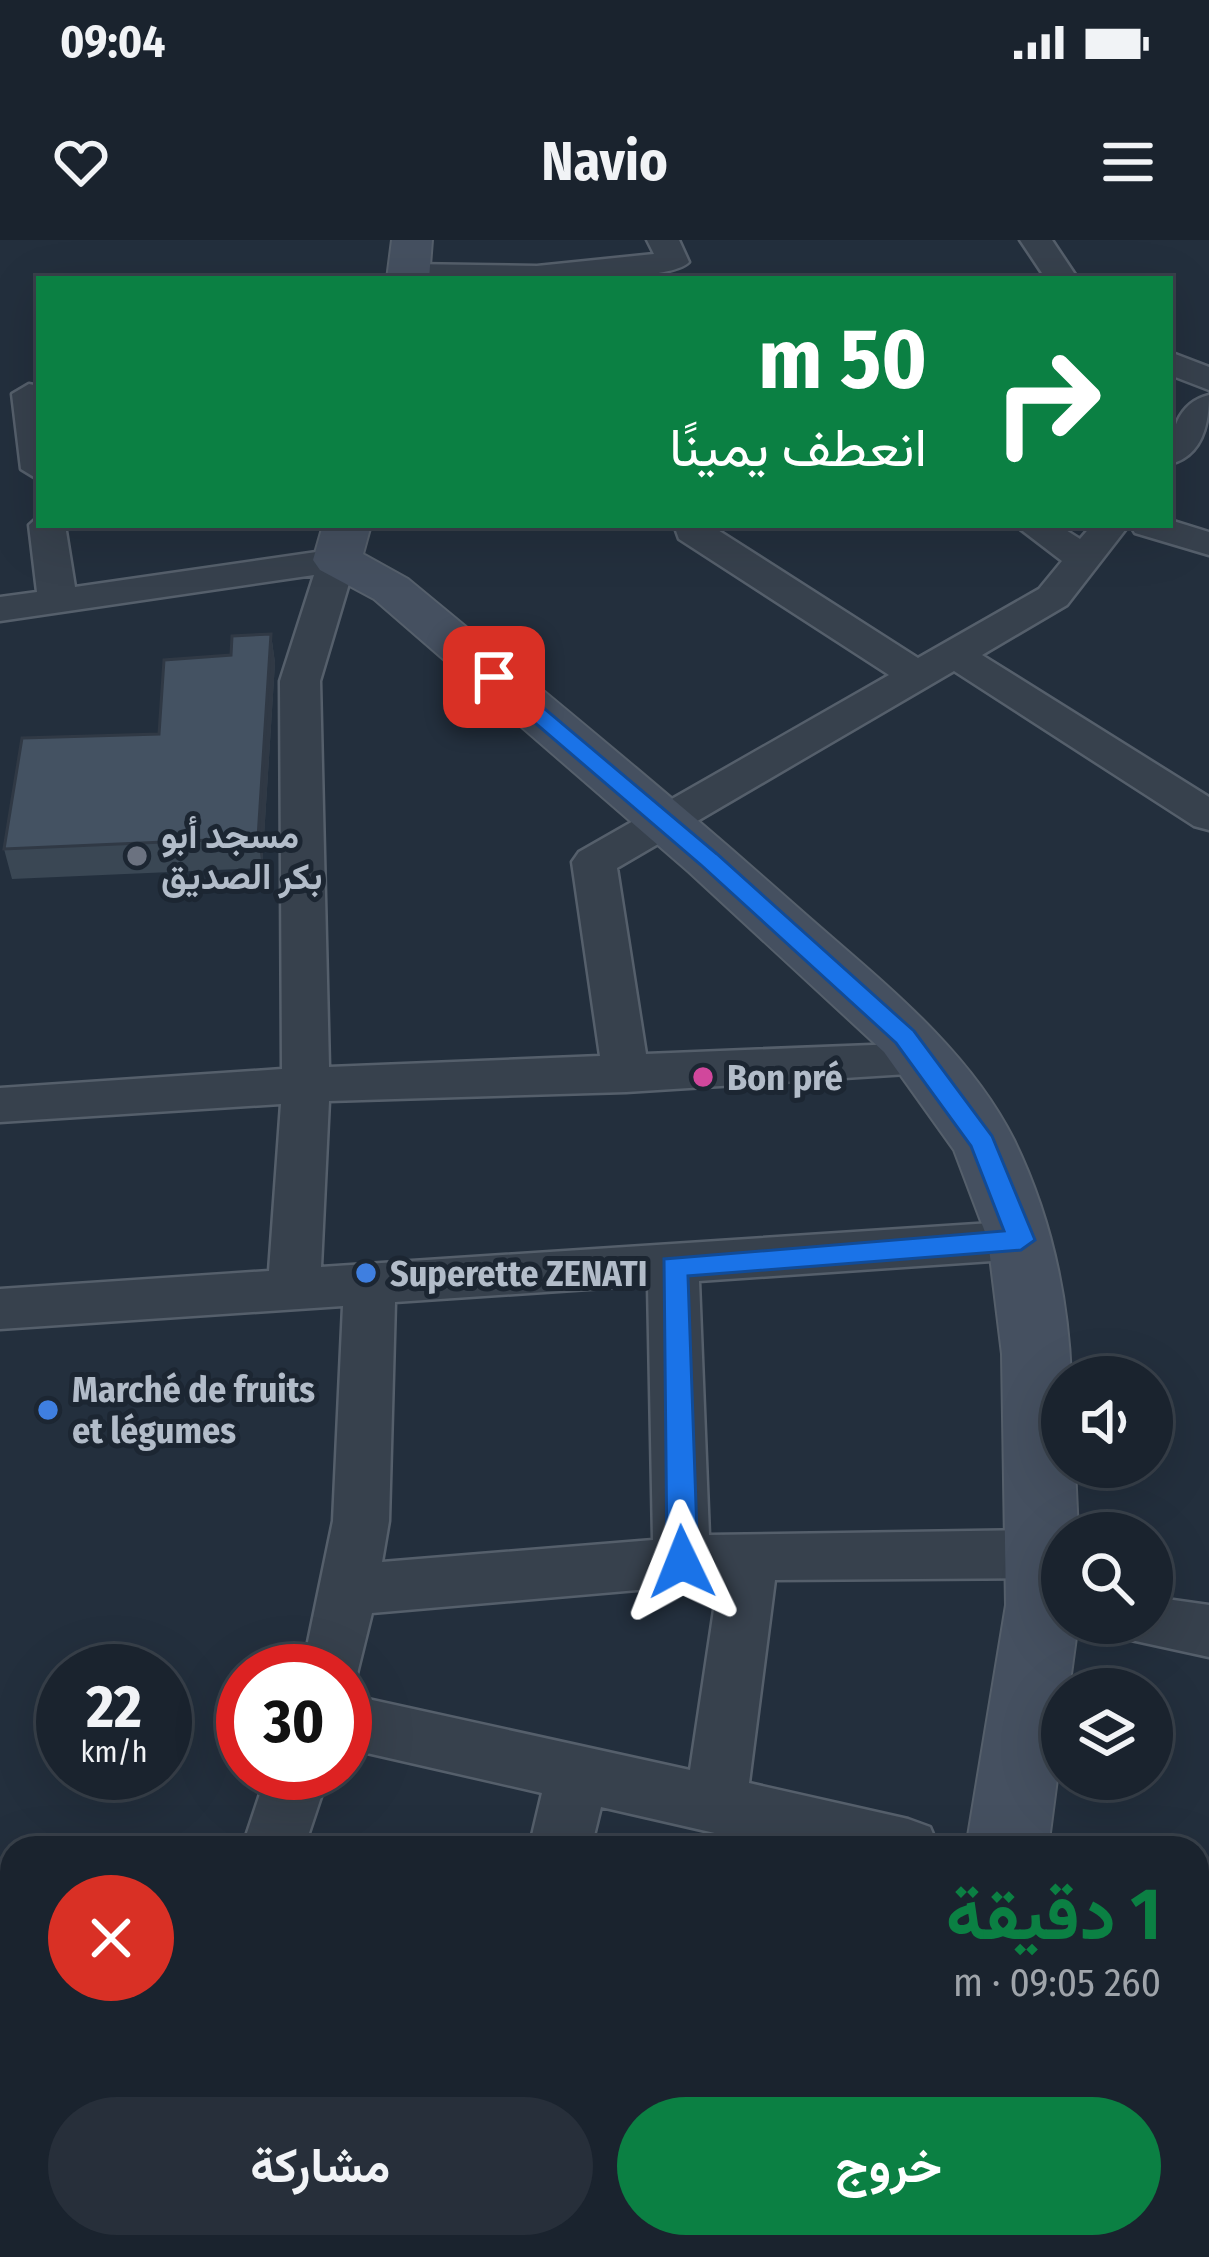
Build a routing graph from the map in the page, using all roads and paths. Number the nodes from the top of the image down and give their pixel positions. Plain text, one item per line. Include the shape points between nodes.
1 (663, 240) edge
2 (1036, 240) edge
3 (409, 264) edge
4 (1060, 276) edge
5 (1173, 363) edge
6 (1209, 380) edge
7 (22, 394) edge
8 (1209, 405) edge
9 (1173, 449) edge
10 (36, 457) edge
11 (47, 528) edge
12 (692, 528) edge
13 (1038, 528) edge
14 (1109, 528) edge
15 (1158, 528) edge
16 (342, 543) edge
17 (1209, 544) edge
18 (1084, 558) junction
19 (58, 604) junction
20 (0, 609) edge
21 (957, 656) junction
22 (920, 677) junction
23 (1209, 816) edge
24 (664, 823) junction
25 (922, 1060) junction
26 (626, 1075) junction
27 (306, 1084) junction
28 (0, 1105) edge
29 (1021, 1240) junction
30 (674, 1266) junction
31 (370, 1286) junction
32 (294, 1290) junction
33 (0, 1309) edge
34 (1045, 1512) edge
35 (750, 1556) junction
36 (682, 1562) junction
37 (1041, 1588) edge
38 (348, 1590) junction
39 (1173, 1625) edge
40 (1209, 1631) edge
41 (1041, 1638) edge
42 (337, 1644) edge
43 (372, 1726) edge
44 (578, 1771) junction
45 (289, 1800) edge
46 (716, 1803) junction
47 (277, 1836) edge
48 (563, 1836) edge
49 (857, 1836) edge
50 (1009, 1836) edge

1 - 3 street via 673,262 537,276
2 - 4 street
5 - 6 street
7 - 10 street
8 - 9 street
11 - 19 street
12 - 22 street
13 - 18 street
14 - 18 street
15 - 17 street
16 - 19 street
16 - 24 street
16 - 27 street via 300,682
18 - 21 street via 1052,597
19 - 20 street
21 - 22 street
21 - 23 street
22 - 24 street
24 - 25 street
24 - 26 street via 594,862
25 - 26 street
25 - 29 street via 983,1142
26 - 27 street
27 - 28 street
27 - 32 street
29 - 30 street
29 - 34 street
30 - 31 street
30 - 36 street
31 - 32 street
31 - 38 street via 361,1521
32 - 33 street
35 - 36 street
35 - 37 street
35 - 46 street
36 - 38 street
38 - 42 street
39 - 40 street
41 - 50 street
43 - 44 street
44 - 46 street
44 - 48 street
45 - 47 street
46 - 49 street

